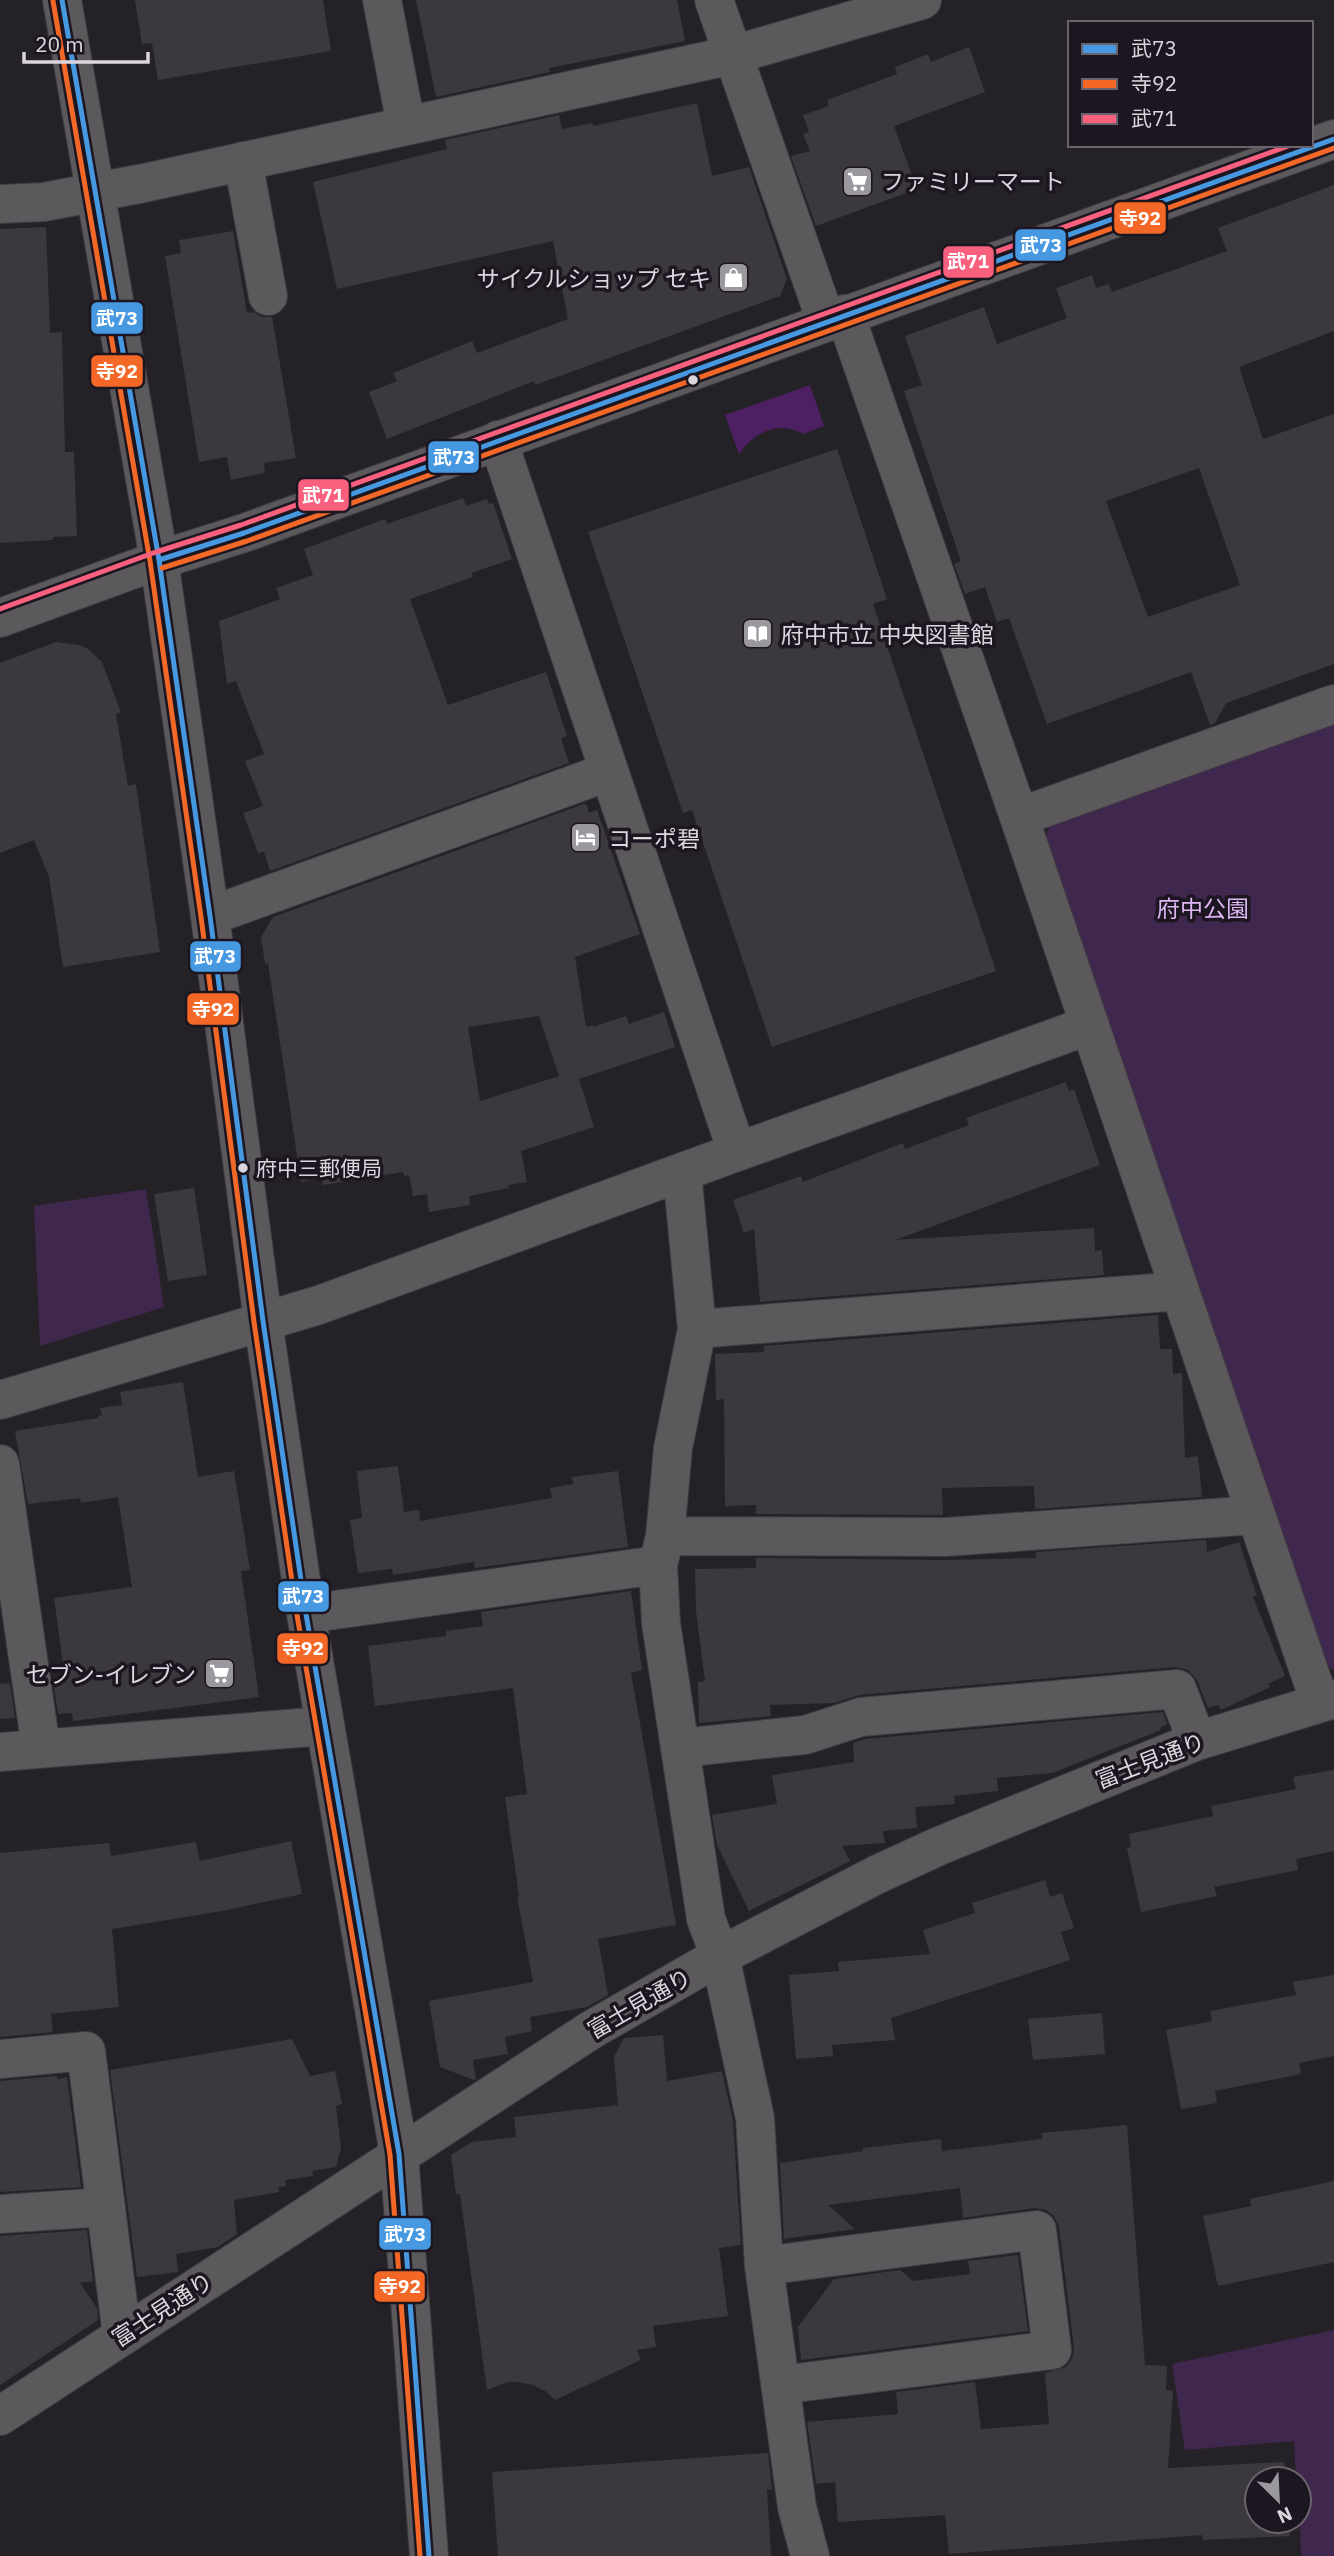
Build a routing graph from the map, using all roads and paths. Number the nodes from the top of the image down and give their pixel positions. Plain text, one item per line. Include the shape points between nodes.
1 (62, 0) edge
2 (382, 0) edge
3 (714, 0) edge
4 (922, 0) edge
5 (733, 55) junction
6 (406, 125) junction
7 (1334, 139) edge
8 (1312, 147) edge
9 (1313, 147) edge
10 (243, 162) junction
11 (95, 193) junction
12 (0, 204) edge
13 (268, 296) dead end
14 (836, 318) junction
15 (498, 440) junction
16 (159, 560) junction
17 (0, 618) edge
18 (1334, 704) edge
19 (608, 772) junction
20 (1019, 817) junction
21 (210, 916) junction
22 (1090, 1025) junction
23 (737, 1152) junction
24 (682, 1172) junction
25 (1180, 1291) junction
26 (263, 1321) junction
27 (697, 1329) junction
28 (0, 1400) edge
29 (0, 1464) edge
30 (1256, 1515) junction
31 (662, 1550) junction
32 (306, 1614) junction
33 (1327, 1701) edge
34 (324, 1726) junction
35 (1197, 1741) junction
36 (41, 1748) junction
37 (680, 1748) junction
38 (0, 1752) edge
39 (720, 1956) junction
40 (0, 2059) edge
41 (399, 2154) junction
42 (106, 2207) junction
43 (0, 2214) edge
44 (764, 2266) junction
45 (122, 2335) junction
46 (781, 2385) junction
47 (0, 2416) edge
48 (429, 2556) edge
49 (810, 2556) edge

1 - 11 street
2 - 6 street
3 - 5 street
4 - 5 street
5 - 6 street
5 - 14 street
6 - 10 street
7 - 9 street
8 - 14 street
10 - 11 street
10 - 13 street
11 - 12 street
11 - 16 street
14 - 15 street
14 - 20 street
15 - 16 street
15 - 19 street
16 - 17 street
16 - 21 street
18 - 20 street
19 - 21 street
19 - 23 street
20 - 22 street
21 - 26 street
22 - 23 street
22 - 25 street
23 - 24 street
24 - 26 street via 319,1305
24 - 27 street
25 - 27 street
25 - 30 street
26 - 28 street
26 - 32 street
27 - 31 street via 673,1448
29 - 36 street
30 - 31 street via 945,1537
30 - 33 street
31 - 32 street
31 - 37 street via 661,1623
32 - 34 street
33 - 35 street, 富士見通り
34 - 36 street
34 - 41 street
35 - 37 street via 1177,1689 861,1717 805,1735
35 - 39 street, 富士見通り via 939,1846
36 - 38 street
37 - 39 street via 706,1919
39 - 41 street, 富士見通り via 592,2030
39 - 44 street via 755,2118
40 - 42 street via 86,2051
41 - 45 street, 富士見通り
41 - 48 street
42 - 43 street
42 - 45 street
44 - 46 street
44 - 46 street via 1037,2230 1052,2350
45 - 47 street, 富士見通り
46 - 49 street via 797,2507

